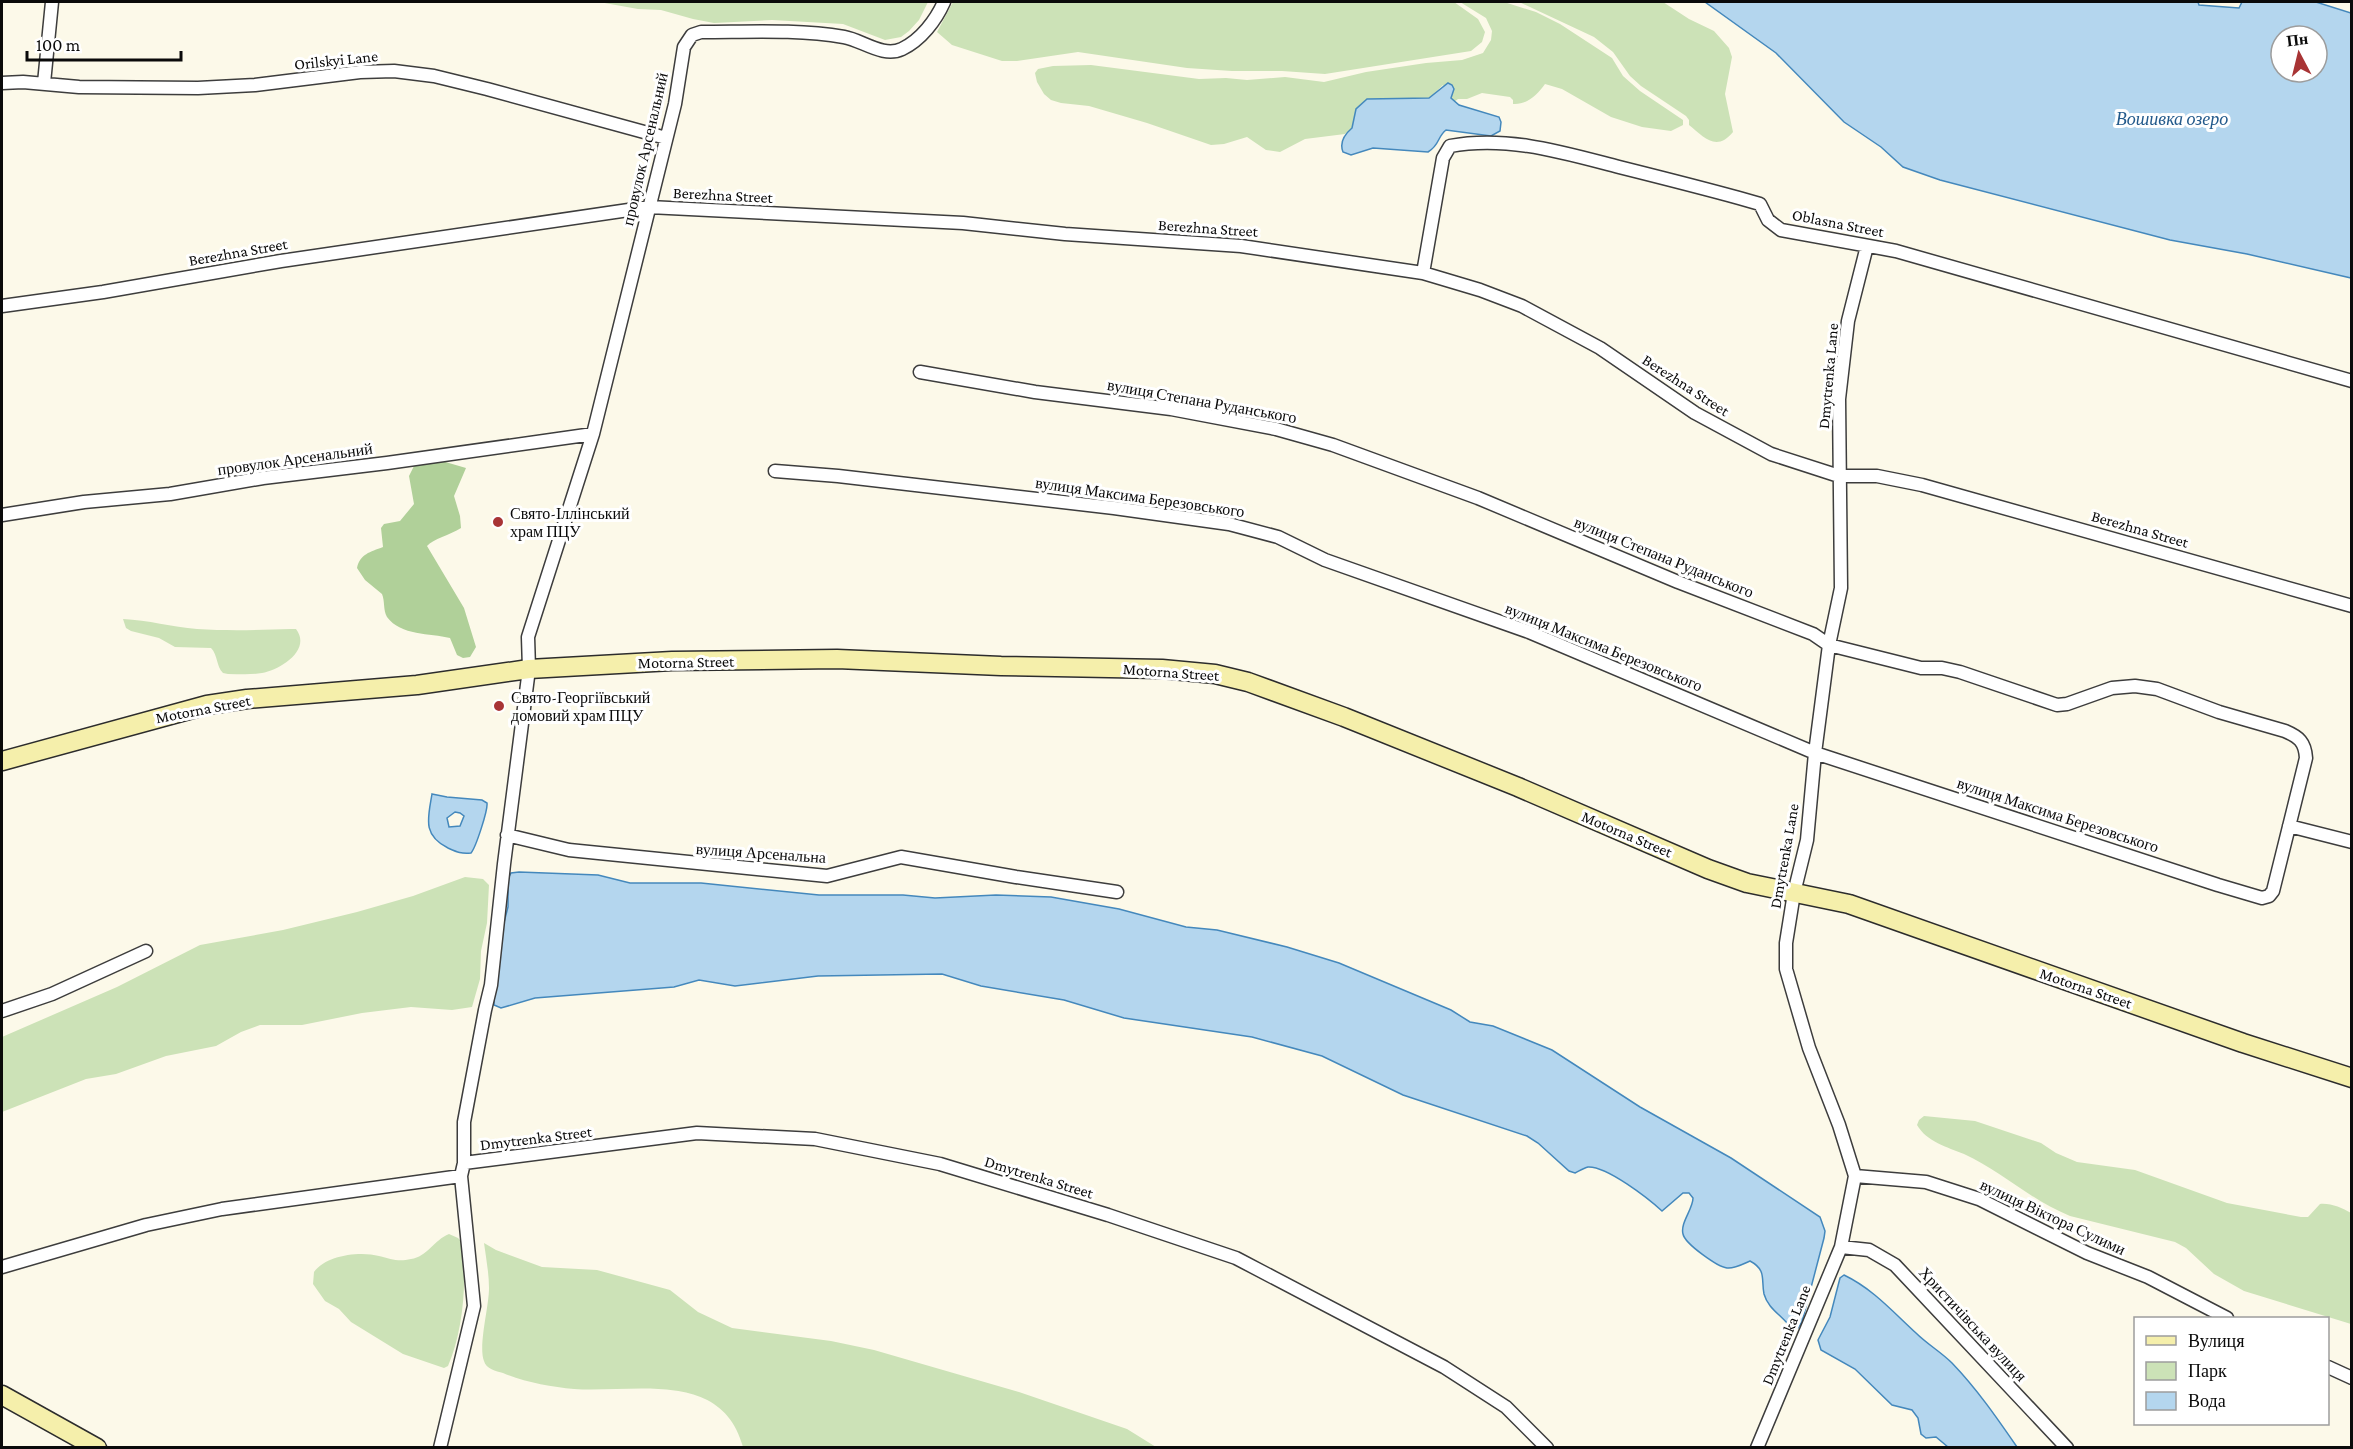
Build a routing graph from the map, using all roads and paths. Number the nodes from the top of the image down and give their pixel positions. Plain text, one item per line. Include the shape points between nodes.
1 (52, 2) edge
2 (944, 2) edge
3 (45, 82) junction
4 (2, 83) edge
5 (666, 138) junction
6 (649, 207) junction
7 (1867, 246) junction
8 (1423, 273) junction
9 (2, 306) edge
10 (920, 372) dead end
11 (2352, 381) edge
12 (593, 434) junction
13 (775, 471) dead end
14 (1839, 476) junction
15 (2, 515) edge
16 (2352, 606) edge
17 (1830, 645) junction
18 (529, 669) junction
19 (1815, 753) junction
20 (2, 761) edge
21 (2289, 826) junction
22 (507, 835) junction
23 (2352, 842) edge
24 (1117, 892) dead end
25 (1794, 894) junction
26 (146, 951) dead end
27 (2, 1011) edge
28 (2352, 1078) edge
29 (464, 1163) junction
30 (461, 1176) junction
31 (1856, 1176) junction
32 (1840, 1247) junction
33 (2, 1267) edge
34 (2226, 1317) edge
35 (2329, 1367) edge
36 (2352, 1378) edge
37 (2, 1395) edge
38 (97, 1448) edge
39 (440, 1448) edge
40 (1546, 1448) edge
41 (1757, 1448) edge
42 (2067, 1448) edge

1 - 3 street
2 - 5 street, провулок Арсенальний via 928,29 901,50 884,51 852,38 818,32 692,35 684,47
3 - 4 street, Orilskyi Lane
3 - 5 street, Orilskyi Lane via 79,87 209,87 394,71 487,89
5 - 6 street, провулок Арсенальний
6 - 8 street, Berezhna Street via 963,223 1241,246
6 - 9 street, Berezhna Street
6 - 12 street, провулок Арсенальний
7 - 8 street, Oblasna Street via 1781,230 1768,220 1760,204 1673,180 1563,152 1465,143 1450,146 1443,158
7 - 11 street, Oblasna Street
7 - 14 street, Dmytrenka Lane via 1848,321 1839,399
8 - 14 street, Berezhna Street via 1522,306 1600,348 1695,413 1771,454
10 - 17 street, вулиця Степана Руданського via 1171,410 1276,429 1333,445 1478,498 1813,634
12 - 15 street, провулок Арсенальний
12 - 18 street, провулок Арсенальний via 528,637
13 - 19 street, вулиця Максима Березовського via 1113,508 1229,524 1278,537 1325,560 1528,632
14 - 16 street, Berezhna Street via 1877,476 1922,485
14 - 17 street, Dmytrenka Lane via 1842,570
17 - 19 street, Dmytrenka Lane
17 - 21 street, вулиця Степана Руданського via 1921,668 1960,672 2057,705 2124,686 2157,689 2285,731 2302,742 2306,758
18 - 20 street, Motorna Street via 417,685 207,705
18 - 22 street, провулок Арсенальний
18 - 25 street, Motorna Street via 672,661 837,659 1215,674 1344,717 1708,869
19 - 21 street, вулиця Максима Березовського via 2262,898 2273,891
19 - 25 street, Dmytrenka Lane via 1807,840
21 - 23 street
22 - 24 street, вулиця Арсенальна via 569,850 827,876 901,856
22 - 29 street, провулок Арсенальний via 491,985 464,1122
25 - 28 street, Motorna Street via 1849,904
25 - 31 street, Dmytrenka Lane via 1786,969 1809,1048
26 - 27 street via 52,994
29 - 30 street, провулок Арсенальний
29 - 40 street, Dmytrenka Street via 697,1133 815,1139 940,1164 1236,1258 1444,1367 1506,1407
30 - 33 street via 222,1209 146,1225
30 - 39 street, провулок Арсенальний via 474,1306
31 - 32 street, Dmytrenka Lane
31 - 34 street, вулиця Віктора Сулими via 1926,1182 1979,1199
32 - 41 street, Dmytrenka Lane
32 - 42 street, Христичівська вулиця via 1869,1250 1895,1265
35 - 36 street
37 - 38 street

